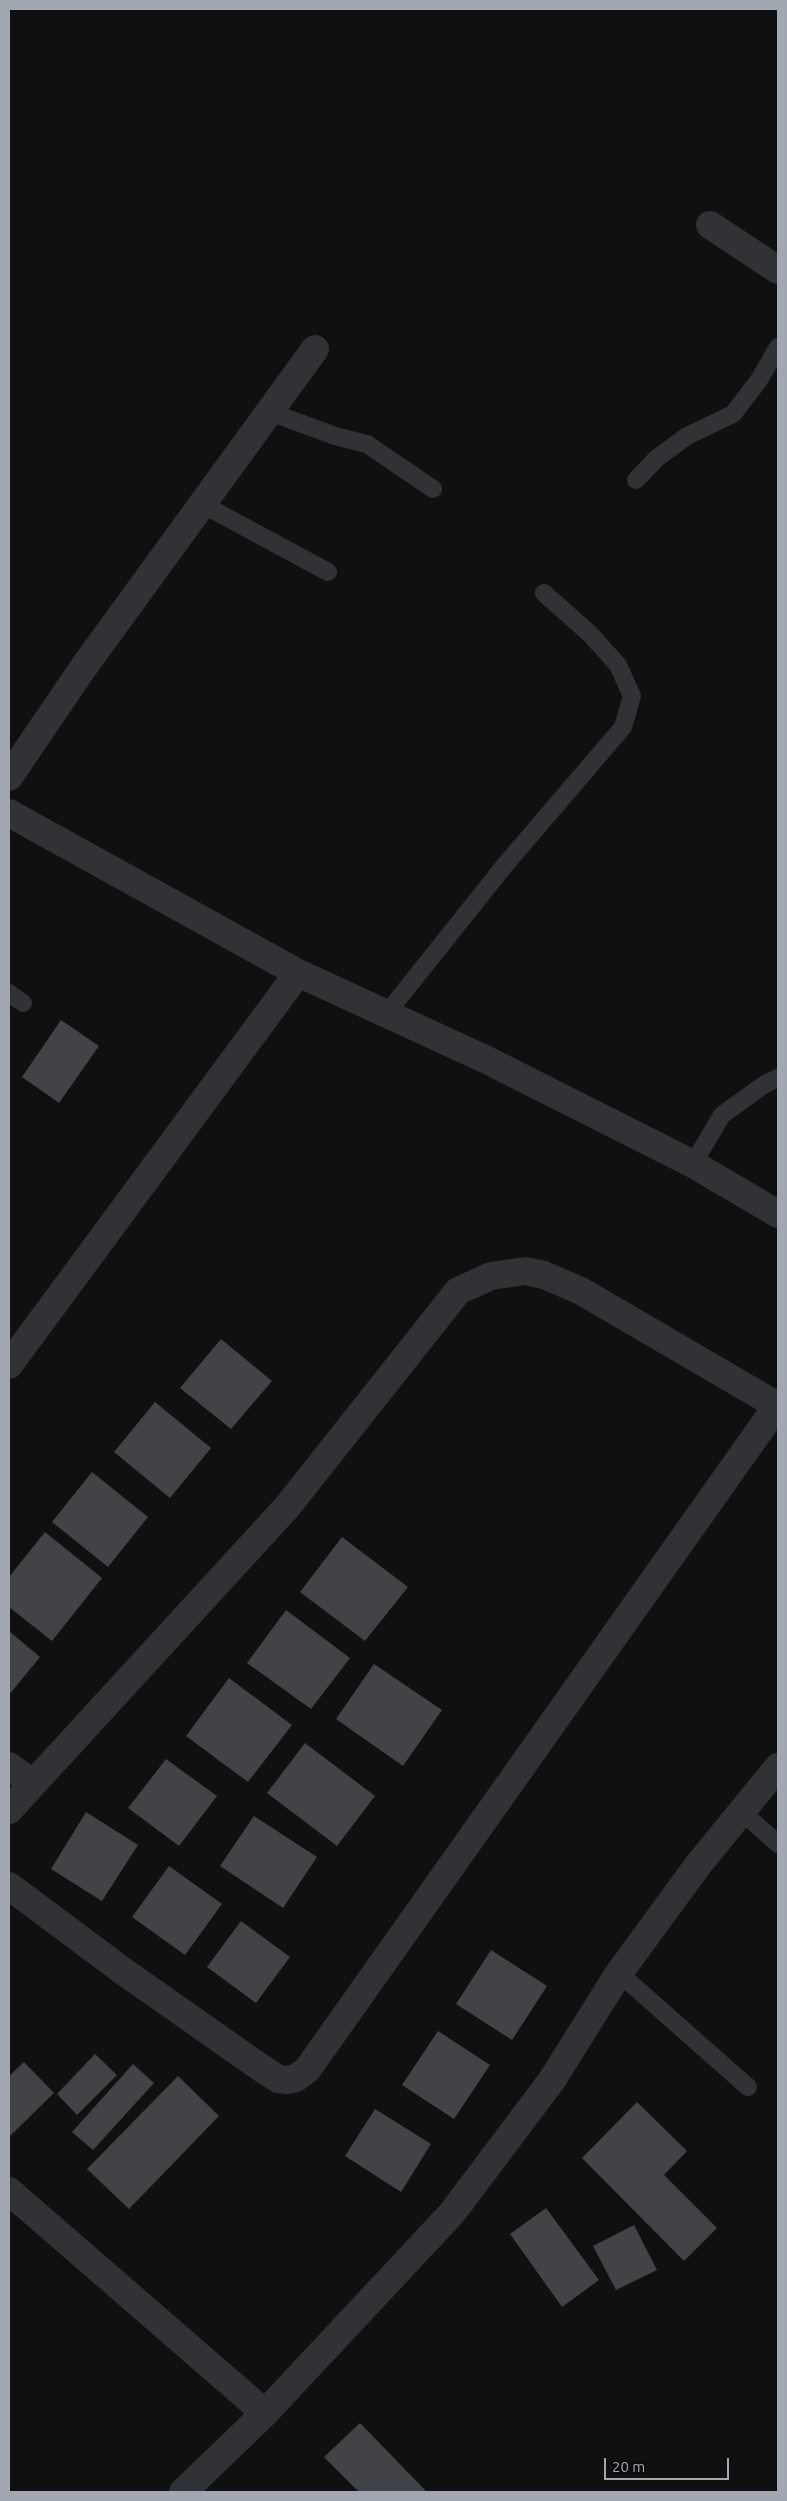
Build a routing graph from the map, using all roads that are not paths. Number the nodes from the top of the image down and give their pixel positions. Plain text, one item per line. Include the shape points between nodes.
1 (710, 225) dead end
2 (778, 270) edge
3 (778, 347) edge
4 (315, 349) dead end
5 (270, 412) junction
6 (636, 480) dead end
7 (433, 489) dead end
8 (202, 504) junction
9 (328, 572) dead end
10 (544, 593) dead end
11 (9, 777) edge
12 (9, 813) edge
13 (298, 973) junction
14 (387, 1014) junction
15 (778, 1078) edge
16 (693, 1164) junction
17 (778, 1214) edge
18 (9, 1365) edge
19 (778, 1406) edge
20 (9, 1766) edge
21 (778, 1767) edge
22 (32, 1783) junction
23 (9, 1810) edge
24 (741, 1811) junction
25 (778, 1844) edge
26 (9, 1886) edge
27 (619, 1974) junction
28 (748, 2087) dead end
29 (9, 2191) edge
30 (265, 2413) junction
31 (183, 2492) edge

1 - 2 street
3 - 6 lane via 759,380 733,414 687,436 657,458
4 - 5 street
5 - 7 lane via 334,436 367,444
5 - 8 street
8 - 9 lane
8 - 11 street
10 - 14 lane via 590,634 618,665 632,696 623,727 505,865
12 - 13 street
13 - 14 street
13 - 18 street
14 - 16 street via 487,1060
15 - 16 lane via 722,1115
16 - 17 street
19 - 22 street via 581,1291 544,1275 525,1271 491,1276 458,1291 287,1507
19 - 26 street via 307,2070 296,2078 278,2079 254,2063 122,1971
20 - 22 street
21 - 24 street
22 - 23 street
24 - 25 lane
24 - 27 street
27 - 28 lane
27 - 30 street via 552,2080 452,2213
29 - 30 street
30 - 31 street

